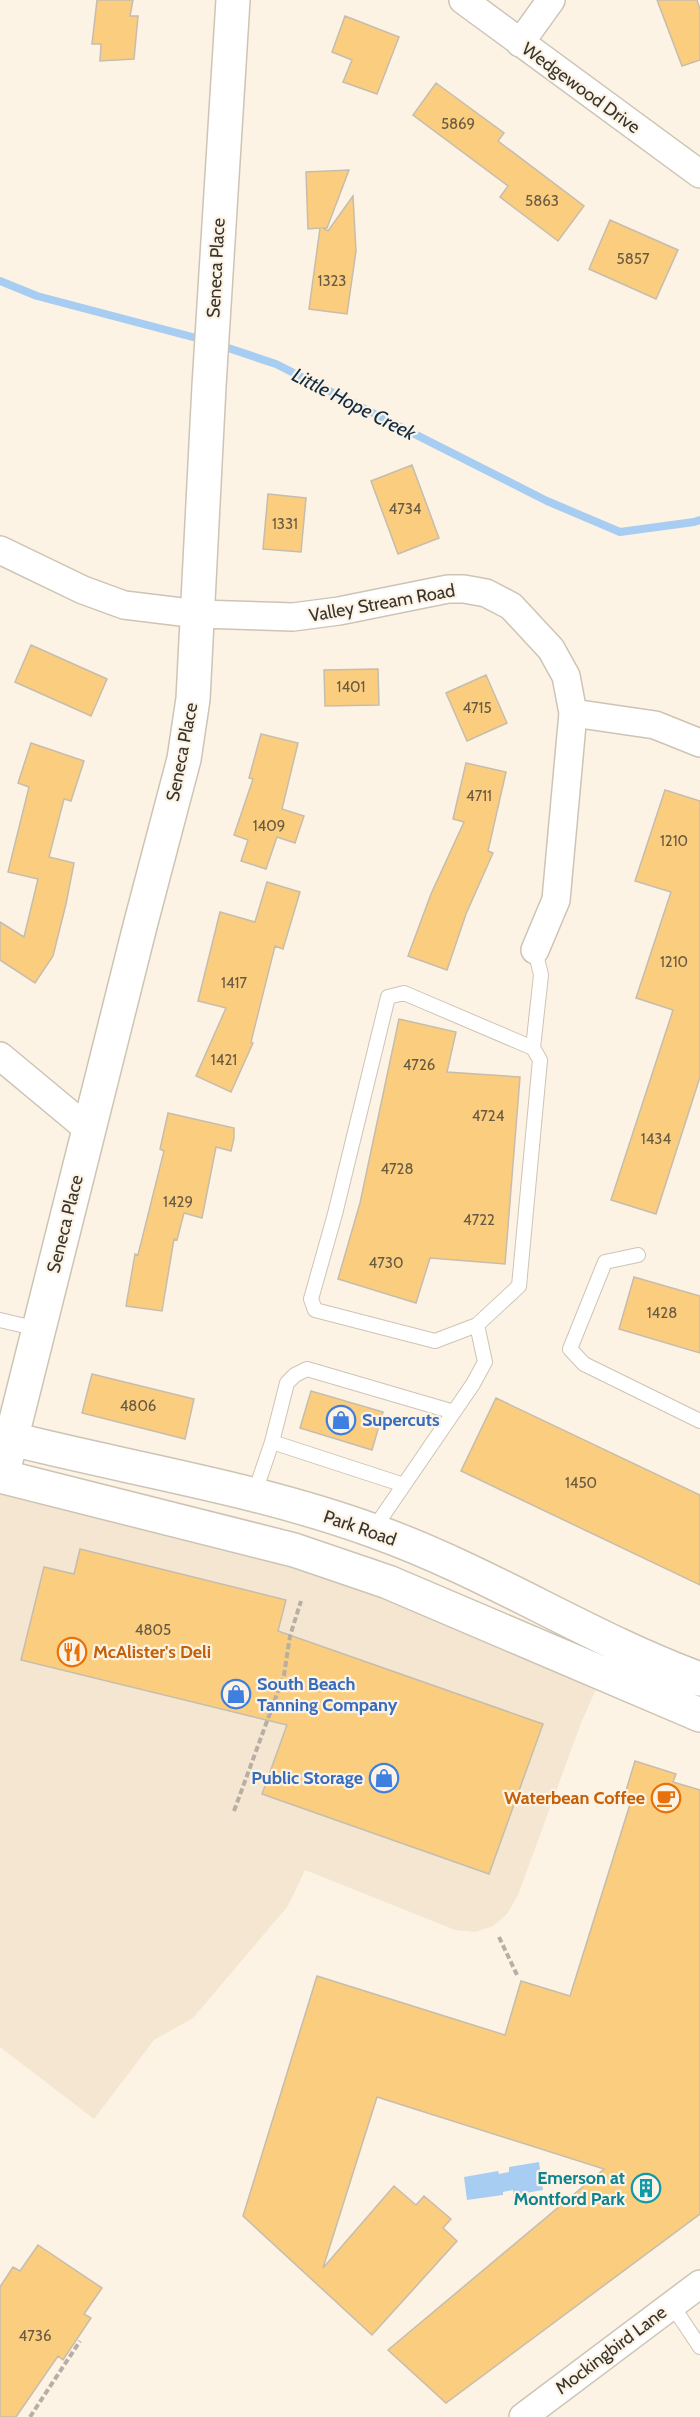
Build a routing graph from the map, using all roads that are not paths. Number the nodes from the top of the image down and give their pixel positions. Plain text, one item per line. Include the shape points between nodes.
1 (232, 0) edge
2 (463, 0) edge
3 (551, 0) edge
4 (520, 43) junction
5 (700, 174) edge
6 (0, 550) edge
7 (198, 614) junction
8 (573, 712) junction
9 (700, 743) edge
10 (535, 950) joint
11 (533, 1048) junction
12 (0, 1056) edge
13 (89, 1130) junction
14 (638, 1255) dead end
15 (0, 1320) edge
16 (477, 1325) junction
17 (38, 1329) junction
18 (454, 1412) junction
19 (700, 1421) edge
20 (6, 1438) edge
21 (272, 1442) junction
22 (1, 1479) edge
23 (404, 1485) junction
24 (254, 1495) junction
25 (373, 1530) junction
26 (700, 1679) edge
27 (700, 1715) edge
28 (700, 2284) edge
29 (672, 2305) junction
30 (700, 2348) edge
31 (523, 2417) edge

1 - 7 street, Seneca Place
2 - 4 street, Wedgewood Drive
3 - 4 street
4 - 5 street, Wedgewood Drive
6 - 7 street, Valley Stream Road via 124,605
7 - 8 street, Valley Stream Road via 293,617 339,612 448,589 486,593 511,606 551,649 566,676
7 - 13 street, Seneca Place via 193,699 184,759
8 - 9 street via 655,724
8 - 10 street, Valley Stream Road via 556,900
10 - 11 lane via 541,975
11 - 16 lane via 540,1060 519,1287
11 - 16 lane via 404,993 388,997 311,1299 315,1310 435,1341
12 - 13 street
13 - 17 street, Seneca Place
14 - 19 lane via 605,1262 570,1349 584,1364
15 - 17 lane
16 - 18 lane via 486,1362
17 - 20 street, Seneca Place
18 - 21 lane via 307,1369 287,1383
18 - 23 lane
20 - 22 street, Seneca Place
20 - 24 street, Park Road
21 - 23 lane
21 - 24 lane
22 - 27 street via 294,1550 388,1582
23 - 25 lane
24 - 25 street, Park Road
25 - 26 street, Park Road via 461,1566 591,1631
28 - 29 street, Mockingbird Lane
29 - 30 lane
29 - 31 street, Mockingbird Lane

